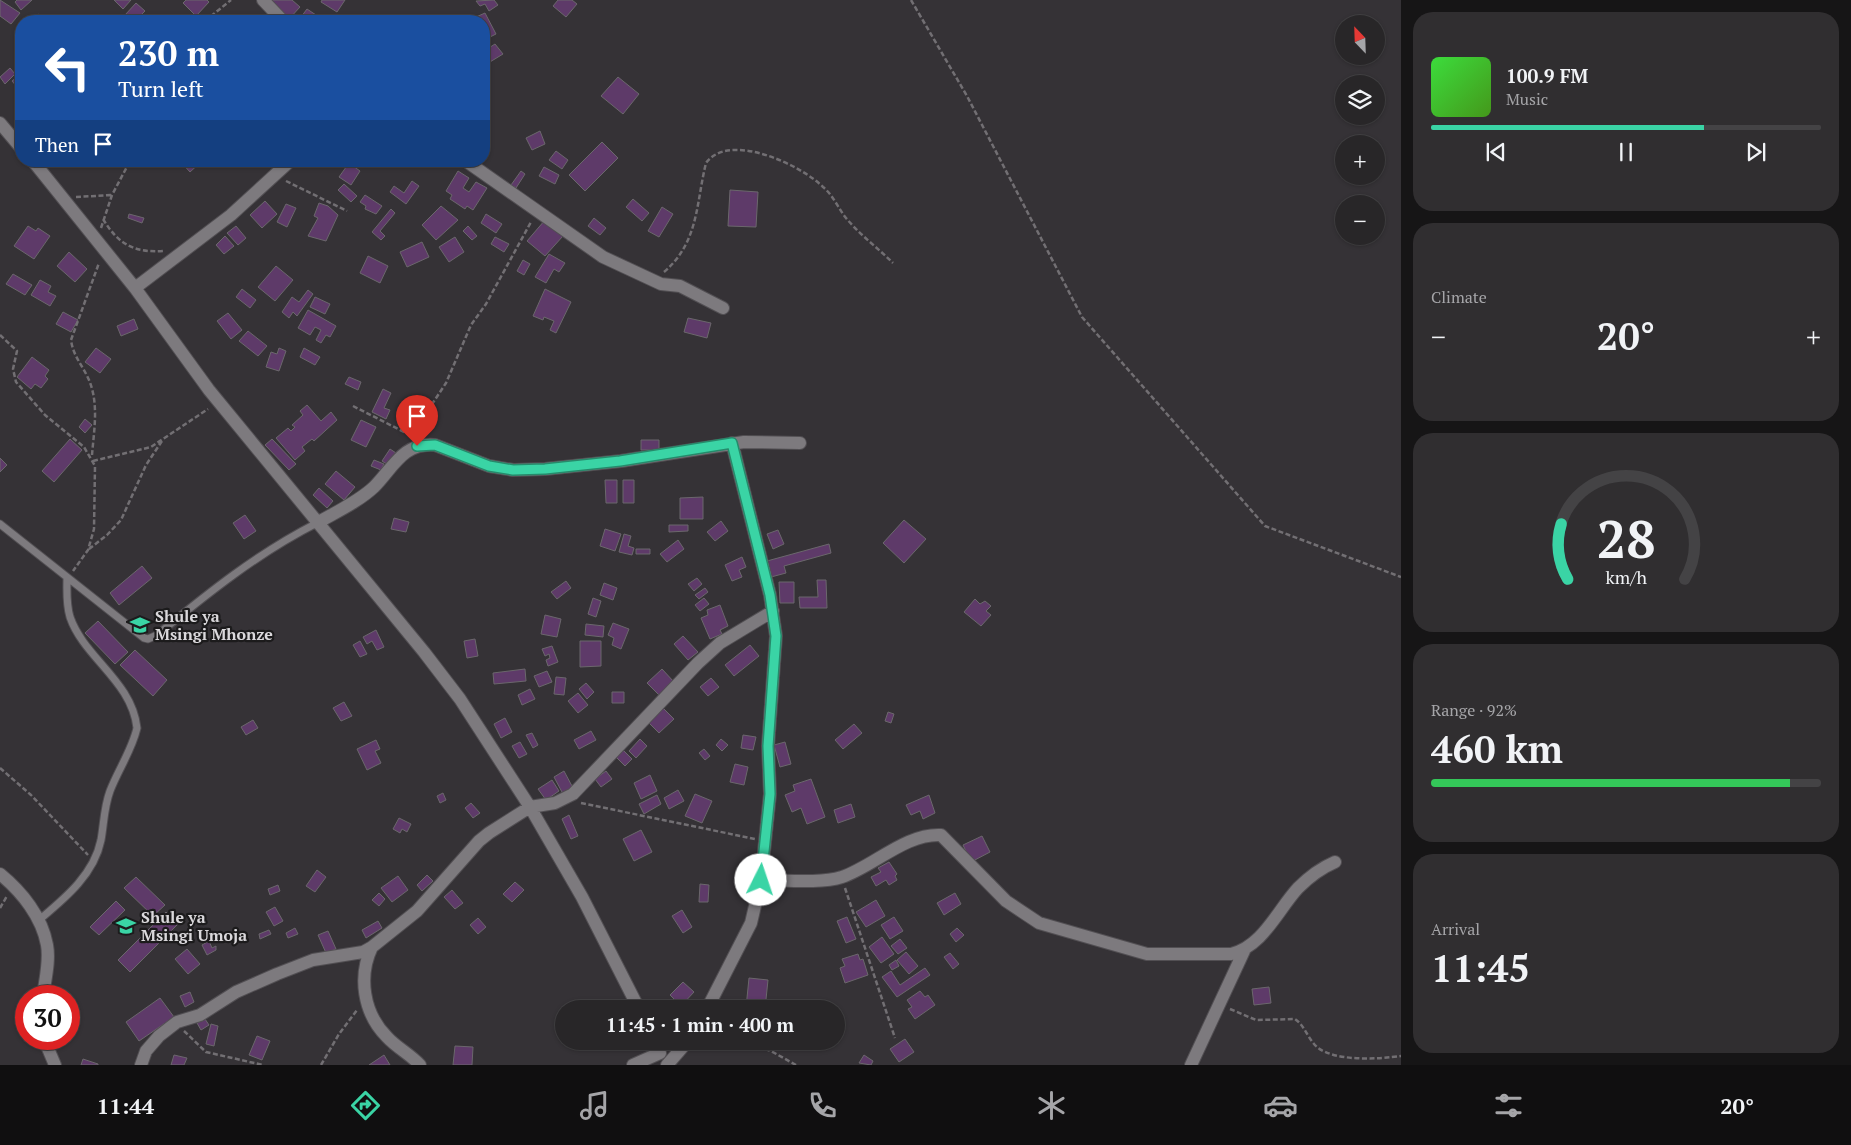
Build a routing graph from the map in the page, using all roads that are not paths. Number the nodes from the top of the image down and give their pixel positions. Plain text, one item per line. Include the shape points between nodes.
1 (263, 0) edge
2 (277, 15) edge
3 (0, 123) edge
4 (15, 141) edge
5 (38, 167) edge
6 (284, 167) edge
7 (474, 167) edge
8 (134, 288) junction
9 (723, 308) dead end
10 (732, 443) junction
11 (800, 443) dead end
12 (317, 523) junction
13 (0, 524) edge
14 (67, 578) junction
15 (772, 611) junction
16 (530, 807) junction
17 (1335, 862) dead end
18 (0, 874) edge
19 (761, 880) junction
20 (39, 920) junction
21 (372, 947) junction
22 (1244, 951) junction
23 (45, 985) edge
24 (634, 1000) edge
25 (712, 1000) edge
26 (49, 1050) edge
27 (678, 1050) edge
28 (664, 1061) edge
29 (55, 1065) edge
30 (142, 1065) edge
31 (420, 1065) edge
32 (633, 1065) edge
33 (1191, 1065) edge

1 - 2 street
3 - 4 street
5 - 8 street
6 - 8 street via 231,215
7 - 9 street via 603,257 667,286 680,286
8 - 12 street via 218,402
10 - 11 street
10 - 12 street via 612,462 513,470 489,466 425,444 405,452 374,487
10 - 15 street
12 - 14 lane via 244,565 148,639
12 - 16 street via 460,699
13 - 14 lane
14 - 20 lane via 67,599 78,634 130,702 137,728 109,794 102,817 101,841 93,860 84,877
15 - 16 street via 720,643 698,663 582,786 564,799
15 - 19 street via 776,636 768,746 770,794
16 - 21 street via 479,841 417,911
16 - 24 street via 582,897
17 - 22 street via 1321,868 1298,888 1254,944
18 - 20 street via 14,886
19 - 22 street via 841,877 902,846 941,835 1006,901 1039,923 1147,954 1231,954
19 - 25 street via 751,923
20 - 23 street via 47,946
21 - 30 street via 363,952 313,960 236,992 200,1015 177,1022 158,1036 146,1051
21 - 31 street via 365,969 366,999 371,1013 386,1037
22 - 33 street
26 - 29 street
27 - 28 street
28 - 32 street

